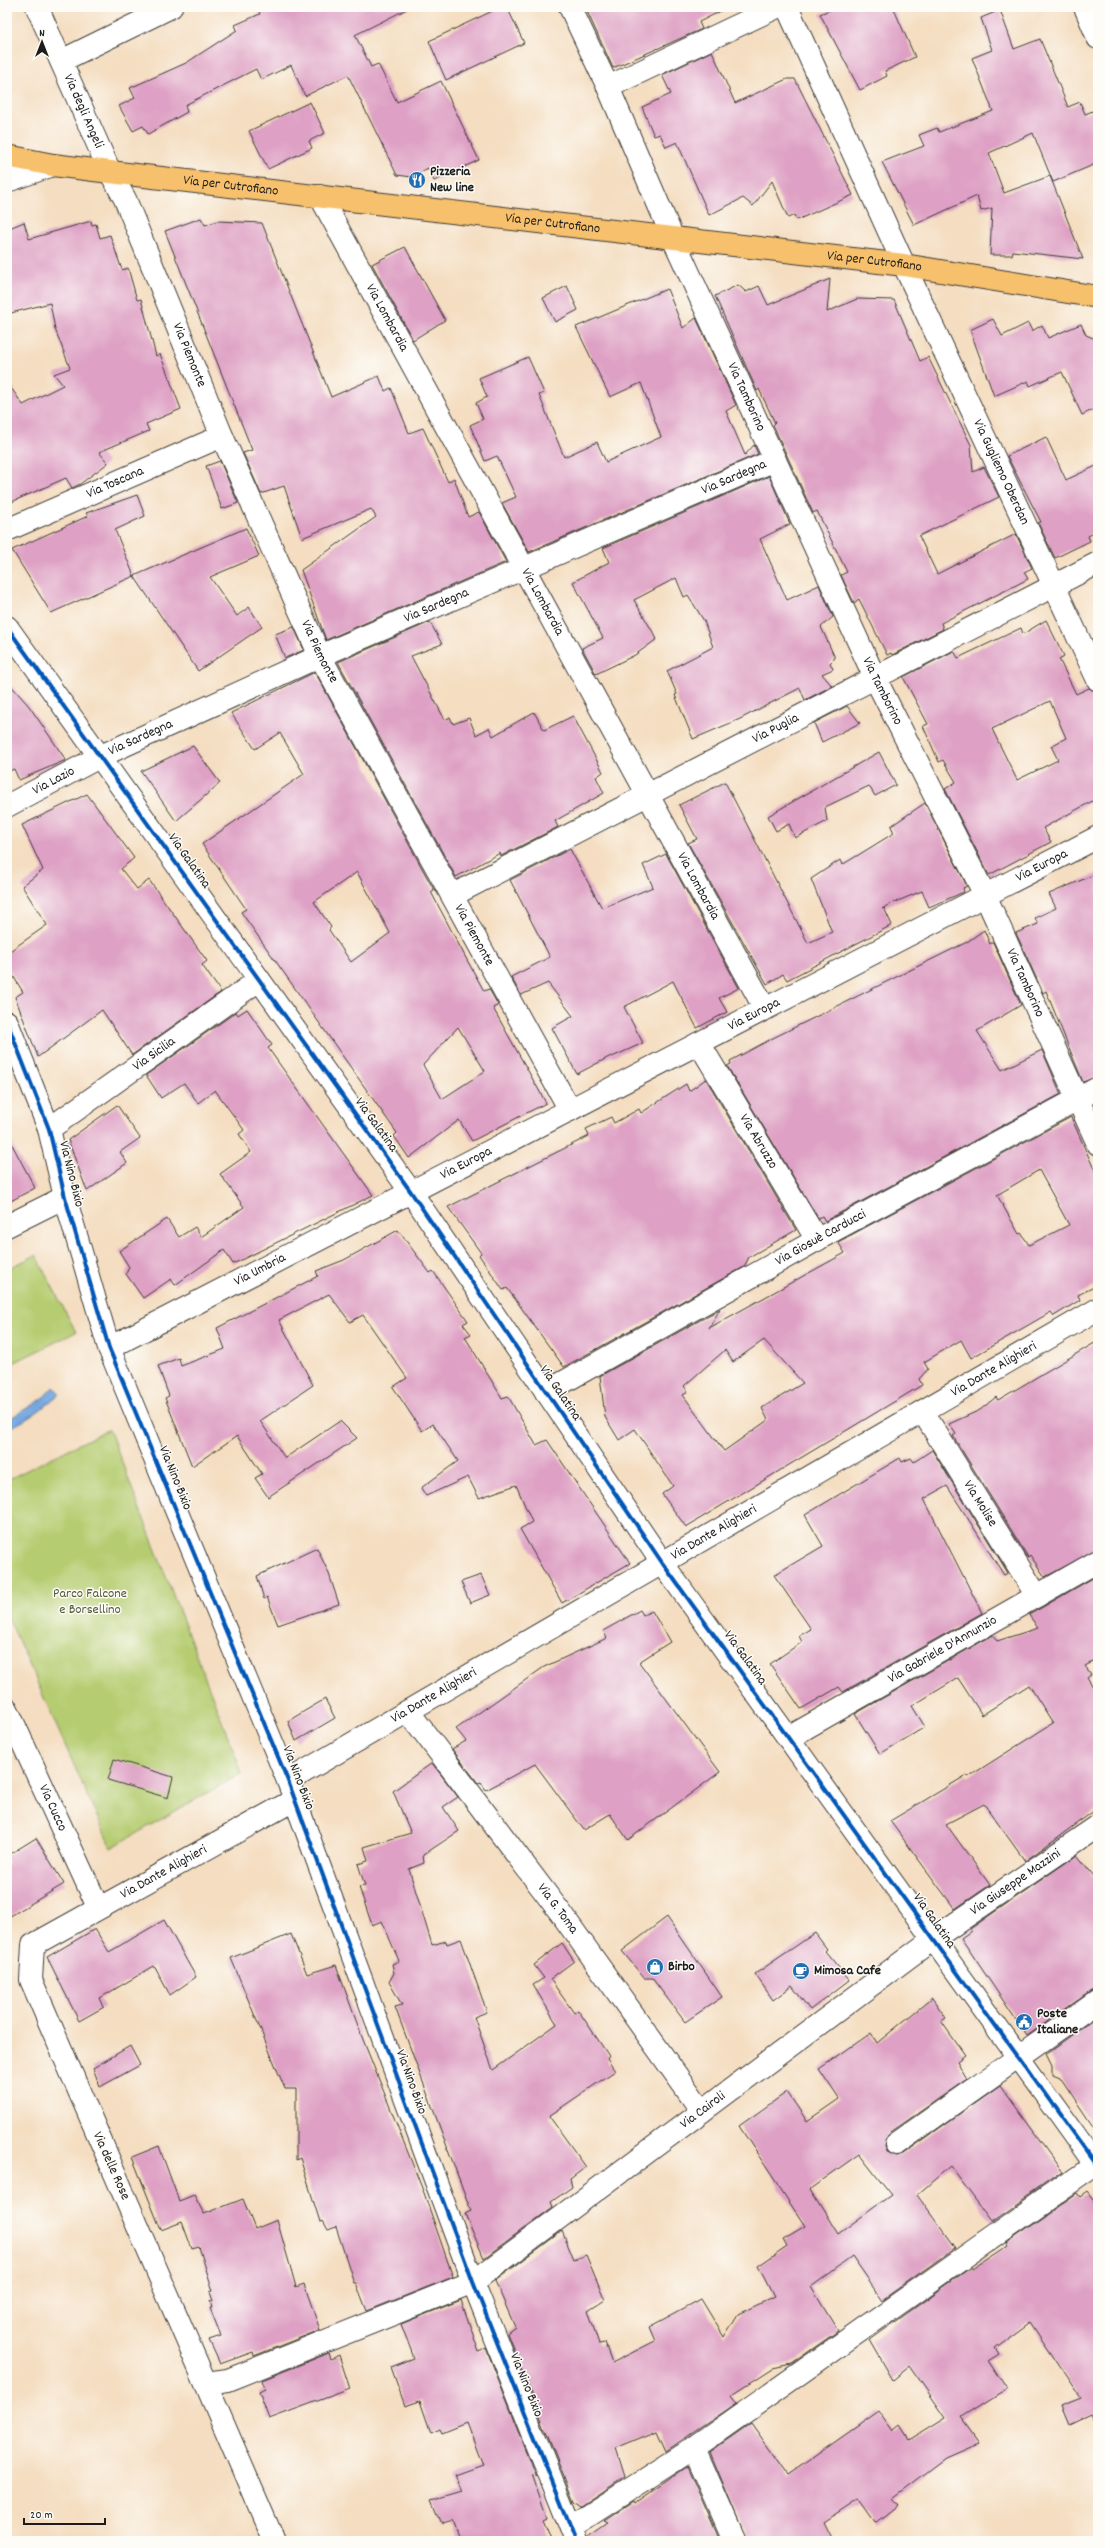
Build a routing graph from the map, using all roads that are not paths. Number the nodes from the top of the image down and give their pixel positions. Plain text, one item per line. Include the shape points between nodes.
1 (37, 7) edge
2 (171, 7) edge
3 (570, 7) edge
4 (777, 7) edge
5 (787, 7) edge
6 (1085, 7) edge
7 (1098, 38) edge
8 (61, 61) junction
9 (608, 87) junction
10 (7, 156) edge
11 (53, 165) junction
12 (110, 172) junction
13 (7, 181) edge
14 (320, 196) junction
15 (672, 236) junction
16 (904, 265) junction
17 (1098, 296) edge
18 (222, 436) junction
19 (775, 460) junction
20 (7, 530) edge
21 (1098, 563) edge
22 (524, 569) junction
23 (1054, 586) junction
24 (7, 627) edge
25 (320, 656) junction
26 (875, 678) junction
27 (1098, 680) edge
28 (101, 756) junction
29 (647, 794) junction
30 (7, 806) edge
31 (1098, 837) edge
32 (453, 895) junction
33 (985, 895) junction
34 (259, 980) junction
35 (765, 1009) junction
36 (7, 1022) edge
37 (700, 1042) junction
38 (1098, 1088) edge
39 (1077, 1100) junction
40 (570, 1110) junction
41 (49, 1129) junction
42 (1098, 1144) edge
43 (411, 1192) junction
44 (65, 1198) junction
45 (7, 1226) edge
46 (817, 1240) junction
47 (1098, 1310) edge
48 (109, 1348) junction
49 (546, 1392) junction
50 (924, 1412) junction
51 (1098, 1561) edge
52 (663, 1564) junction
53 (1037, 1596) junction
54 (7, 1709) edge
55 (408, 1711) junction
56 (788, 1738) junction
57 (291, 1790) junction
58 (1098, 1826) edge
59 (98, 1907) junction
60 (934, 1938) junction
61 (33, 1945) joint
62 (1098, 2001) edge
63 (1017, 2058) junction
64 (702, 2110) junction
65 (896, 2144) dead end
66 (1097, 2167) edge
67 (473, 2282) junction
68 (206, 2383) junction
69 (694, 2448) junction
70 (573, 2534) edge
71 (274, 2541) edge
72 (735, 2541) edge

1 - 8 street, Via degli Angeli
2 - 8 street
3 - 9 street, Via Tamborino
4 - 9 street
5 - 16 street, Via Gugliemo Oberdan
6 - 7 street
8 - 12 street, Via degli Angeli
9 - 15 street, Via Tamborino
10 - 11 main road, Via per Cutrofiano
11 - 12 main road, Via per Cutrofiano
11 - 13 street
12 - 14 main road, Via per Cutrofiano
12 - 18 street, Via Piemonte via 125,199
14 - 15 main road, Via per Cutrofiano
14 - 22 street, Via Lombardia
15 - 16 main road, Via per Cutrofiano
15 - 19 street, Via Tamborino
16 - 17 main road, Via per Cutrofiano
16 - 23 street, Via Gugliemo Oberdan
18 - 20 street, Via Toscana
18 - 25 street, Via Piemonte
19 - 22 street, Via Sardegna
19 - 26 street, Via Tamborino
21 - 23 street, Via Puglia
22 - 25 street, Via Sardegna
22 - 29 street, Via Lombardia
23 - 26 street, Via Puglia
23 - 27 street, Via Gugliemo Oberdan
24 - 28 street, Via Galatina
25 - 28 street, Via Sardegna
25 - 32 street, Via Piemonte
26 - 29 street, Via Puglia
26 - 33 street, Via Tamborino
28 - 30 street, Via Lazio
28 - 34 street, Via Galatina
29 - 32 street, Via Puglia
29 - 35 street, Via Lombardia
31 - 33 street, Via Europa
32 - 40 street, Via Piemonte
33 - 35 street, Via Europa
33 - 39 street, Via Tamborino
34 - 41 street, Via Sicilia
34 - 43 street, Via Galatina
35 - 37 street, Via Europa
36 - 41 street, Via Nino Bixio
37 - 40 street, Via Europa
37 - 46 street, Via Abruzzo
38 - 39 street, Via Giosuè Carducci
39 - 42 street, Via Tamborino
39 - 46 street, Via Giosuè Carducci
40 - 43 street, Via Europa
41 - 44 street, Via Nino Bixio
43 - 48 street, Via Umbria
43 - 49 street, Via Galatina
44 - 45 street
44 - 48 street, Via Nino Bixio
46 - 49 street, Via Giosuè Carducci
47 - 50 street, Via Dante Alighieri
48 - 57 street, Via Nino Bixio
49 - 52 street, Via Galatina
50 - 52 street, Via Dante Alighieri
50 - 53 street, Via Molise
51 - 53 street, Via Gabriele D'Annunzio
52 - 55 street, Via Dante Alighieri
52 - 56 street, Via Galatina
53 - 56 street, Via Gabriele D'Annunzio
54 - 59 street, Via Cucco
55 - 57 street, Via Dante Alighieri
55 - 64 street, Via G. Toma via 563,1916
56 - 60 street, Via Galatina
57 - 59 street, Via Dante Alighieri
57 - 67 street, Via Nino Bixio
58 - 60 street, Via Giuseppe Mazzini
59 - 61 street, Via Dante Alighieri
60 - 63 street, Via Galatina
60 - 64 street, Via Cairoli
61 - 68 street, Via delle Rose via 30,1980
62 - 63 street
63 - 65 street
63 - 66 street, Via Galatina
64 - 67 street, Via Cairoli
66 - 69 street
67 - 68 street, Via Cairoli via 228,2380
67 - 70 street, Via Nino Bixio
68 - 71 street, Via delle Rose
69 - 70 street
69 - 72 street

